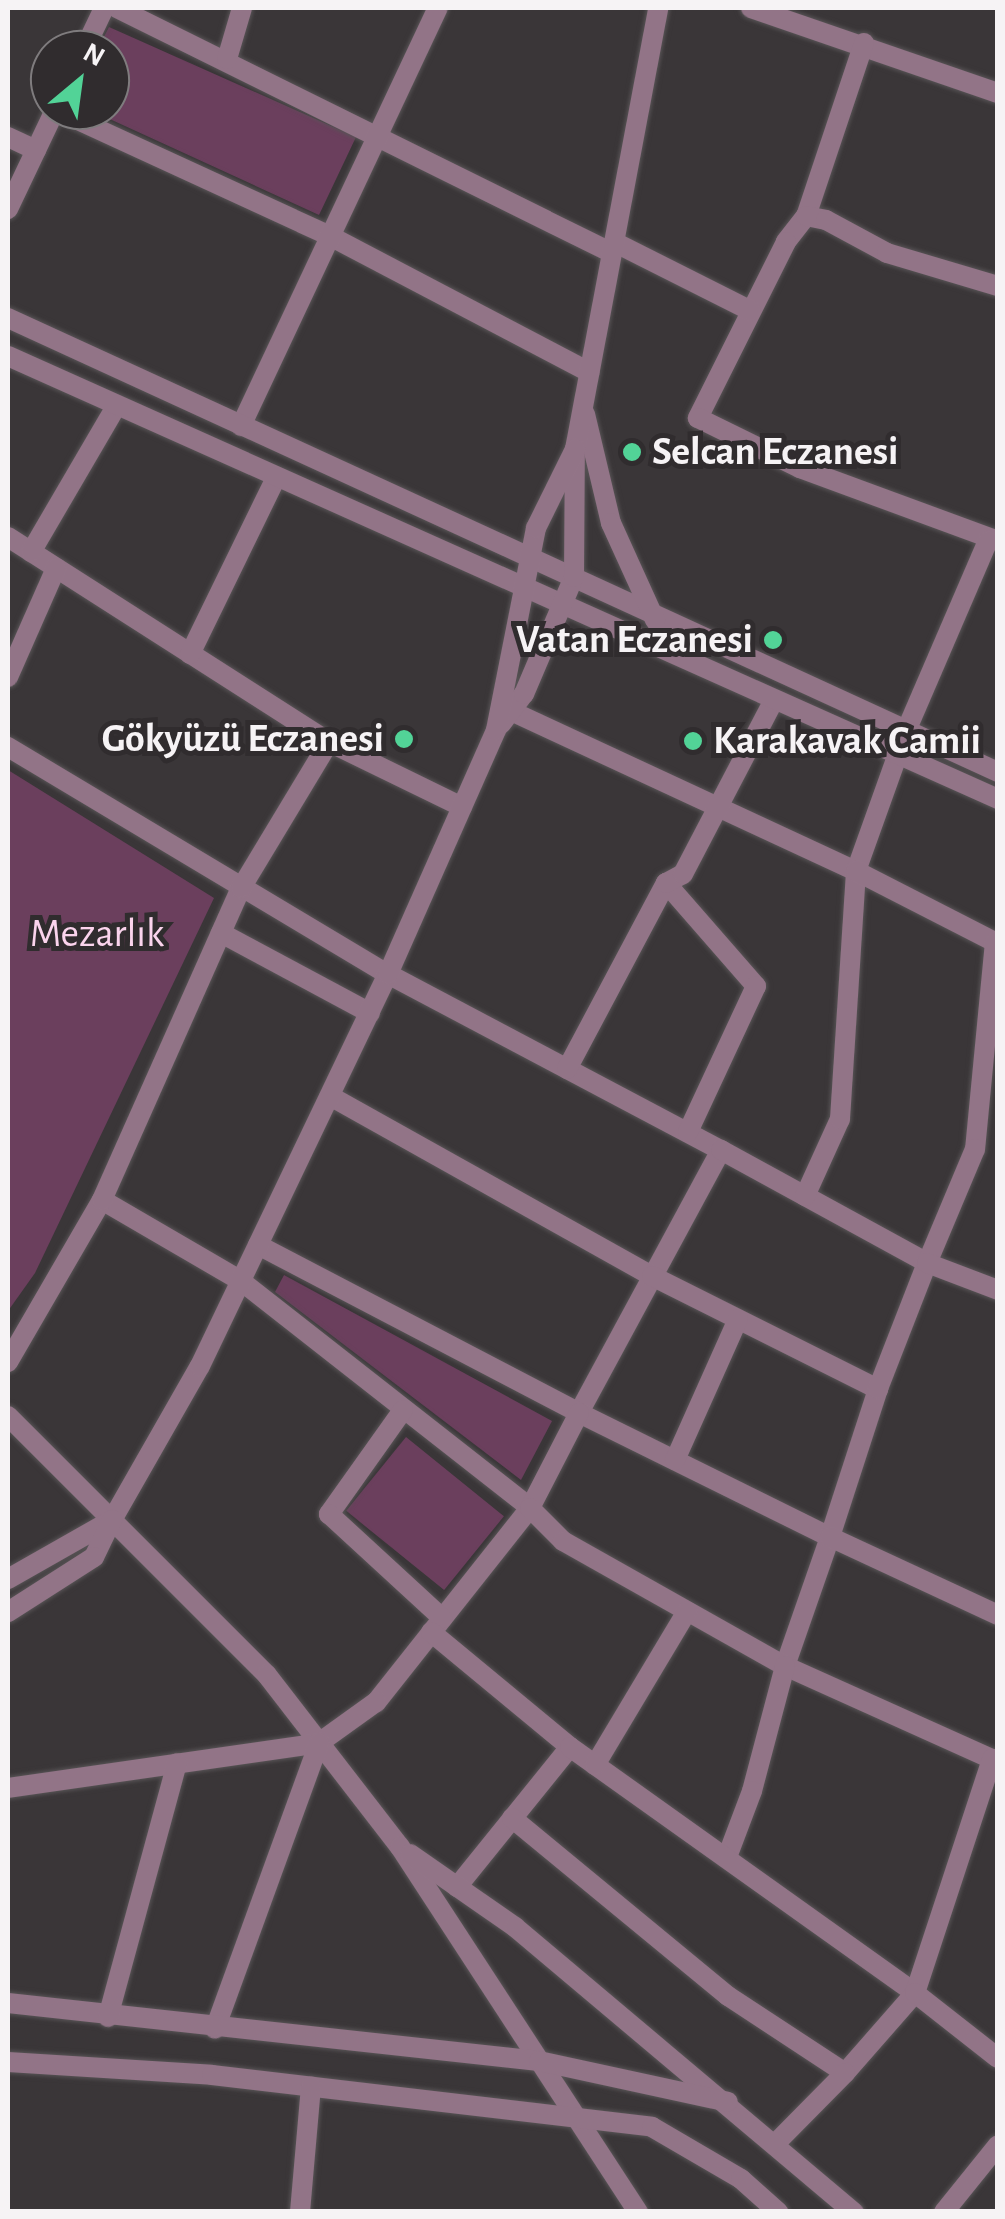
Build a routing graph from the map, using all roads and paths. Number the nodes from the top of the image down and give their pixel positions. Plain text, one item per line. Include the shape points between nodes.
1 (117, 8) edge
2 (242, 8) edge
3 (438, 8) edge
4 (658, 8) edge
5 (751, 8) edge
6 (864, 42) junction
7 (226, 59) junction
8 (998, 93) edge
9 (46, 130) edge
10 (99, 130) edge
11 (378, 133) junction
12 (8, 138) edge
13 (36, 150) junction
14 (8, 210) edge
15 (806, 216) junction
16 (330, 236) junction
17 (613, 247) junction
18 (998, 286) edge
19 (751, 311) junction
20 (8, 318) edge
21 (8, 356) edge
22 (589, 372) junction
23 (117, 405) junction
24 (583, 406) junction
25 (241, 426) junction
26 (574, 449) junction
27 (276, 478) junction
28 (8, 537) edge
29 (993, 541) edge
30 (30, 552) junction
31 (528, 560) junction
32 (56, 568) junction
33 (574, 577) junction
34 (522, 590) junction
35 (565, 606) junction
36 (655, 620) junction
37 (190, 654) junction
38 (8, 678) edge
39 (774, 700) junction
40 (512, 711) junction
41 (496, 730) junction
42 (906, 731) junction
43 (329, 742) junction
44 (8, 746) edge
45 (897, 755) junction
46 (998, 772) edge
47 (998, 799) edge
48 (462, 807) junction
49 (718, 808) junction
50 (856, 871) junction
51 (666, 883) junction
52 (241, 888) junction
53 (221, 933) junction
54 (996, 942) edge
55 (388, 974) junction
56 (370, 1014) junction
57 (568, 1069) junction
58 (330, 1096) junction
59 (688, 1132) junction
60 (721, 1150) junction
61 (805, 1196) junction
62 (102, 1200) junction
63 (258, 1245) junction
64 (927, 1263) junction
65 (652, 1276) junction
66 (241, 1281) junction
67 (998, 1290) edge
68 (738, 1319) junction
69 (8, 1362) edge
70 (878, 1389) junction
71 (403, 1410) junction
72 (578, 1413) junction
73 (8, 1416) edge
74 (674, 1460) junction
75 (530, 1508) junction
76 (112, 1520) junction
77 (830, 1538) junction
78 (8, 1579) edge
79 (996, 1608) edge
80 (687, 1611) junction
81 (8, 1612) edge
82 (437, 1625) junction
83 (784, 1666) junction
84 (319, 1743) junction
85 (570, 1747) junction
86 (995, 1760) edge
87 (176, 1763) junction
88 (596, 1765) junction
89 (8, 1788) edge
90 (512, 1818) junction
91 (400, 1848) junction
92 (727, 1858) junction
93 (457, 1887) junction
94 (915, 1992) junction
95 (8, 2003) edge
96 (108, 2016) junction
97 (215, 2029) junction
98 (998, 2058) edge
99 (539, 2061) junction
100 (8, 2062) edge
101 (845, 2072) junction
102 (311, 2086) junction
103 (728, 2102) junction
104 (576, 2114) junction
105 (778, 2142) junction
106 (998, 2145) edge
107 (300, 2212) edge
108 (638, 2212) edge
109 (778, 2212) edge
110 (854, 2212) edge
111 (944, 2212) edge

1 - 7 street
2 - 7 street
3 - 11 street
4 - 17 street
5 - 6 street
6 - 8 street
6 - 15 street
7 - 11 street
9 - 13 street
10 - 16 street
11 - 16 street
11 - 17 street
12 - 13 street
13 - 14 street
15 - 18 street via 886,253
15 - 19 street
16 - 22 street
16 - 25 street
17 - 19 street
17 - 22 street
19 - 29 street via 698,418 800,468
20 - 25 street
21 - 23 street
22 - 24 street
23 - 27 street
23 - 30 street
24 - 26 street
24 - 36 street via 611,523
25 - 31 street
26 - 31 street
26 - 33 street
27 - 34 street
27 - 37 street
28 - 30 street
29 - 42 street
30 - 32 street
31 - 33 street
31 - 34 street
32 - 37 street
32 - 38 street
33 - 35 street
33 - 36 street
34 - 35 street
34 - 41 street
35 - 39 street
35 - 40 street
36 - 42 street
37 - 43 street
39 - 45 street
39 - 49 street
40 - 41 street
40 - 49 street
41 - 48 street
42 - 45 street
42 - 46 street
43 - 48 street
43 - 52 street
44 - 52 street
45 - 47 street
45 - 50 street
48 - 55 street
49 - 50 street
49 - 51 street via 683,874
50 - 54 street
50 - 61 street via 840,1119
51 - 57 street
51 - 59 street via 756,986
52 - 53 street
52 - 55 street
53 - 56 street
53 - 62 street
54 - 64 street via 975,1148
55 - 56 street
55 - 57 street
56 - 58 street
57 - 59 street
58 - 63 street
58 - 65 street
59 - 60 street
60 - 61 street
60 - 65 street
61 - 64 street
62 - 66 street
62 - 69 street
63 - 66 street
63 - 72 street
64 - 67 street
64 - 70 street
65 - 68 street
65 - 72 street
66 - 71 street
66 - 76 street
68 - 70 street
68 - 74 street
70 - 77 street
71 - 75 street
71 - 82 street via 330,1514
72 - 74 street
72 - 75 street
73 - 76 street
74 - 77 street
75 - 80 street via 563,1541
75 - 82 street
76 - 78 street
76 - 81 street via 94,1558
76 - 84 street via 267,1675
77 - 79 street
77 - 83 street
80 - 83 street
80 - 88 street
82 - 84 street via 376,1702
82 - 85 street
83 - 86 street
83 - 92 street
84 - 87 street
84 - 91 street
84 - 97 street
85 - 88 street
85 - 90 street
86 - 94 street
87 - 89 street
87 - 96 street
88 - 92 street
90 - 93 street
90 - 101 street via 728,1996
91 - 93 street
91 - 99 street
92 - 94 street
93 - 103 street
94 - 98 street
94 - 101 street
95 - 96 street
96 - 97 street
97 - 99 street
99 - 103 street
99 - 104 street
100 - 102 street
101 - 105 street
102 - 104 street
102 - 107 street
103 - 105 street
104 - 108 street
104 - 109 street via 652,2127 742,2180
105 - 110 street
106 - 111 street

